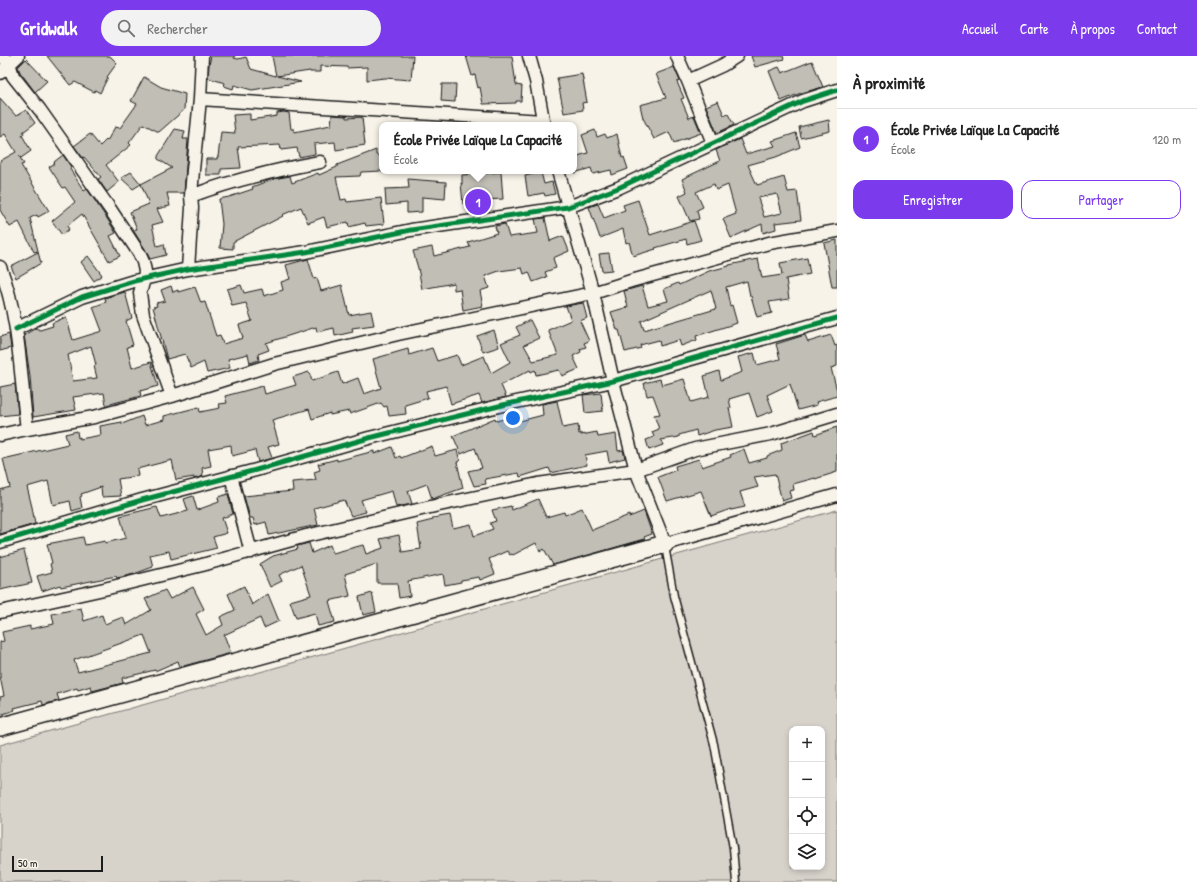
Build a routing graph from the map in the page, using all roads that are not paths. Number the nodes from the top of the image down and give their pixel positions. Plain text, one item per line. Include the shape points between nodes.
1 (202, 56) edge
2 (529, 56) edge
3 (677, 56) edge
4 (737, 56) edge
5 (10, 58) edge
6 (0, 73) edge
7 (688, 81) junction
8 (837, 90) edge
9 (200, 99) junction
10 (529, 122) edge
11 (543, 122) edge
12 (713, 143) junction
13 (320, 162) dead end
14 (559, 174) edge
15 (191, 196) junction
16 (568, 207) junction
17 (837, 231) edge
18 (0, 266) edge
19 (188, 269) junction
20 (144, 279) junction
21 (593, 293) junction
22 (837, 318) edge
23 (16, 329) junction
24 (612, 380) junction
25 (172, 396) junction
26 (837, 414) edge
27 (27, 429) junction
28 (0, 435) edge
29 (636, 470) junction
30 (231, 476) junction
31 (837, 494) edge
32 (0, 542) edge
33 (665, 544) junction
34 (251, 552) junction
35 (0, 612) edge
36 (0, 727) edge
37 (736, 882) edge

1 - 9 street
2 - 11 street
3 - 7 street
4 - 7 street
5 - 6 street
5 - 20 street via 13,76 40,110 139,253 143,262
7 - 12 street
8 - 12 street via 803,101
9 - 10 street
9 - 15 street
12 - 16 street via 618,188
13 - 15 street via 216,186
14 - 16 street
15 - 19 street
16 - 19 street via 411,230 306,252
16 - 21 street
17 - 21 street via 769,243
18 - 23 street via 7,284
19 - 20 street
20 - 23 street via 82,297
20 - 25 street via 140,293 143,315
21 - 24 street
21 - 25 street via 398,334 274,364
22 - 24 street
23 - 27 street
24 - 29 street
24 - 30 street via 376,436
25 - 27 street via 94,417
26 - 29 street via 771,434 695,449
27 - 28 street
29 - 33 street
29 - 34 street via 538,484 439,505 306,536
30 - 32 street
30 - 34 street
31 - 33 street
33 - 36 main road
33 - 37 lane via 674,596 714,744 733,848
34 - 35 street via 119,586

